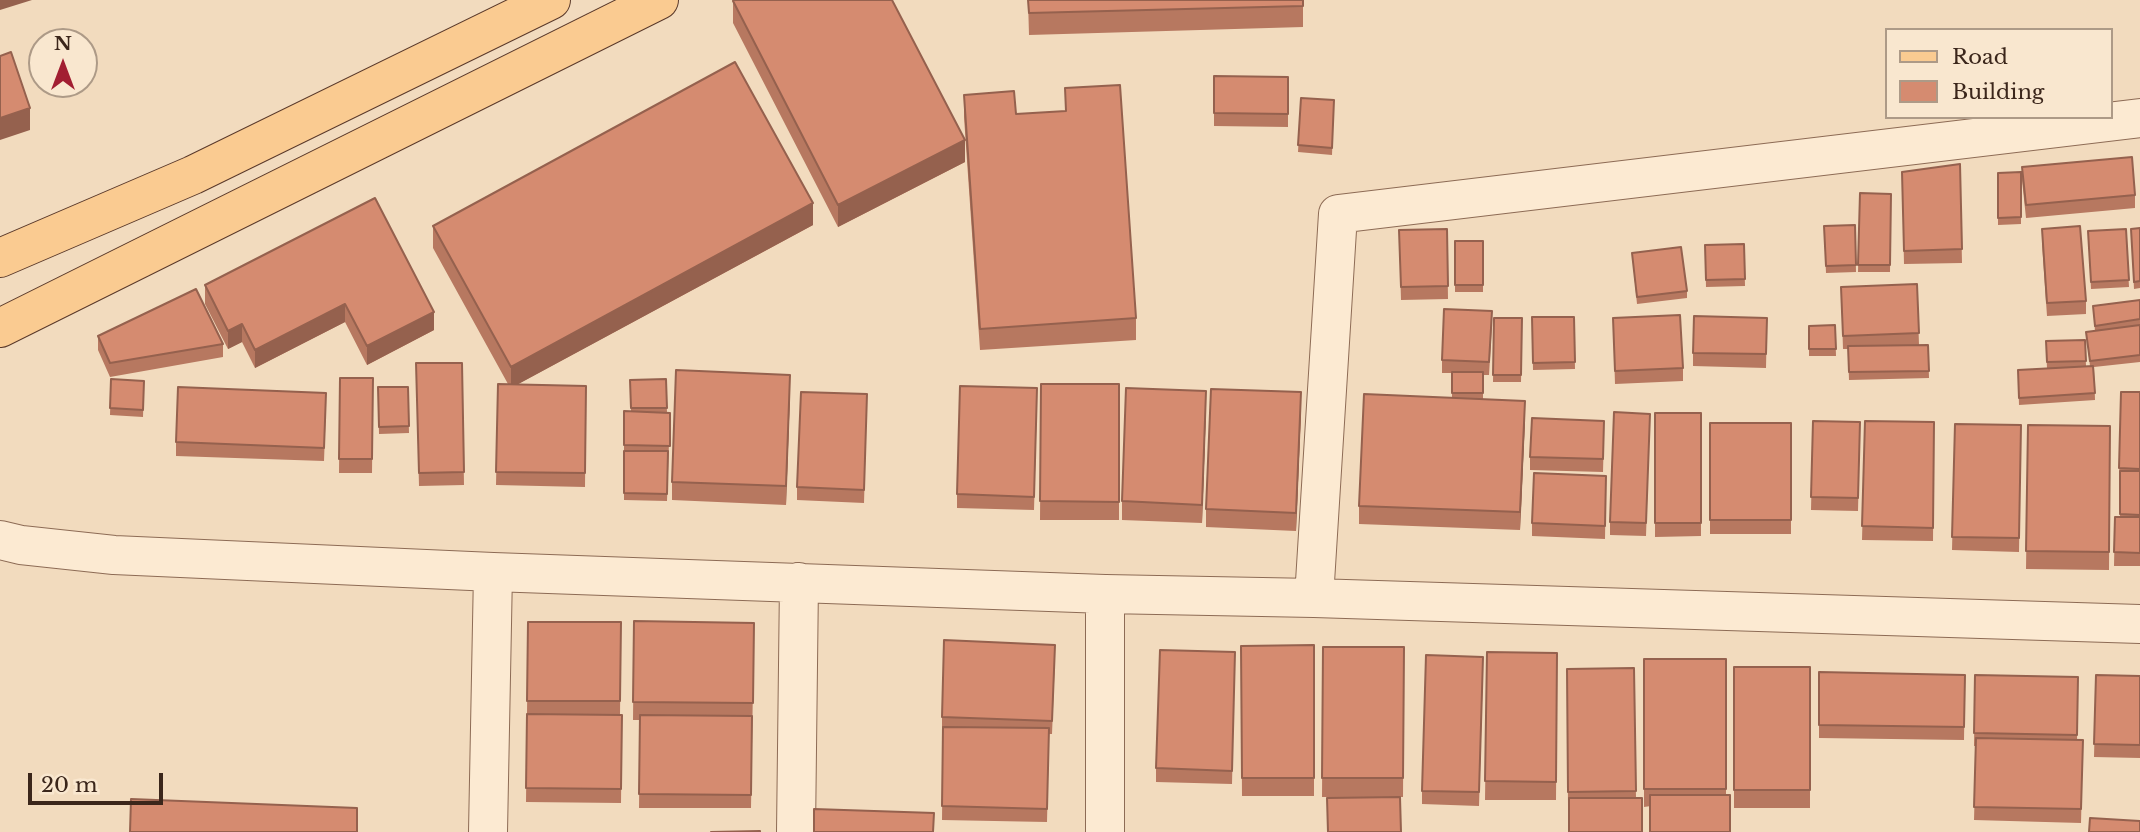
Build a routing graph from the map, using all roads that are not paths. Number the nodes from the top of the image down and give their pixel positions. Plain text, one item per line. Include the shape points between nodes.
1 (551, 0) edge
2 (659, 0) edge
3 (2140, 118) edge
4 (0, 258) edge
5 (0, 328) edge
6 (0, 540) edge
7 (493, 572) junction
8 (799, 582) junction
9 (1105, 594) junction
10 (1314, 598) junction
11 (2140, 624) edge
12 (488, 832) edge
13 (796, 832) edge
14 (1105, 832) edge

1 - 4 main road via 193,176
2 - 5 main road
3 - 10 street via 1338,214
6 - 7 street via 114,555
7 - 8 street
7 - 12 street
8 - 9 street
8 - 13 street
9 - 10 street
9 - 14 street
10 - 11 street

